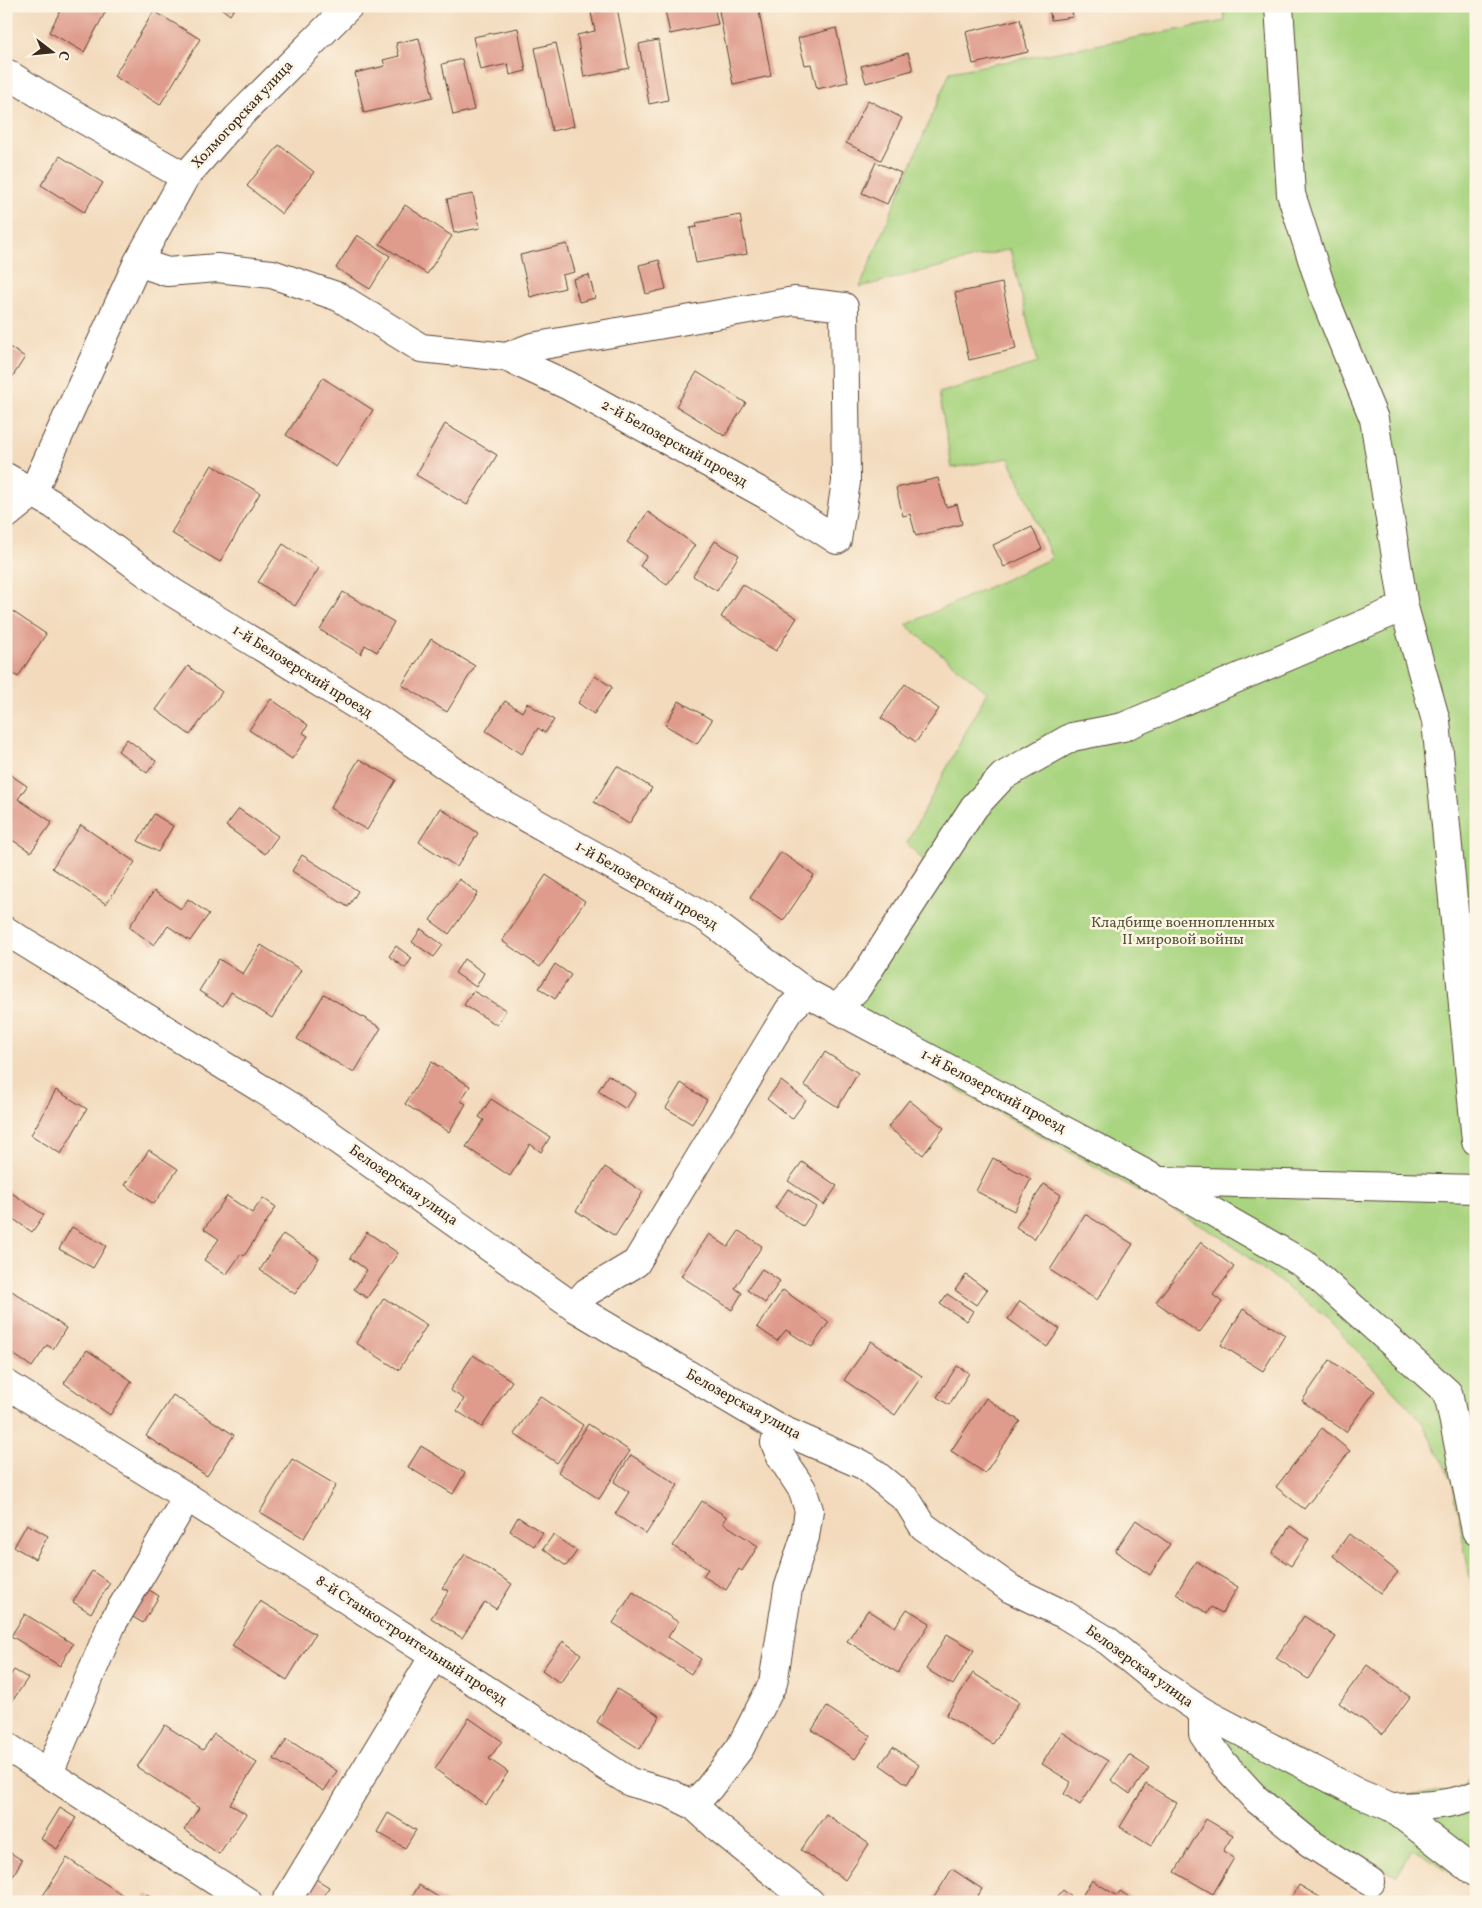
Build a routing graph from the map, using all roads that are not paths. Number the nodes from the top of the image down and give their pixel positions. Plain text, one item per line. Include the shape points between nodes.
1 (349, 6) edge
2 (1279, 6) edge
3 (6, 73) edge
4 (185, 177) junction
5 (138, 262) junction
6 (506, 357) junction
7 (6, 477) edge
8 (32, 494) junction
9 (6, 515) edge
10 (1404, 607) junction
11 (6, 931) edge
12 (808, 993) junction
13 (837, 1008) junction
14 (1476, 1141) edge
15 (1159, 1181) junction
16 (1476, 1189) edge
17 (574, 1307) junction
18 (6, 1384) edge
19 (780, 1429) junction
20 (187, 1497) junction
21 (1476, 1532) edge
22 (434, 1656) junction
23 (1203, 1712) junction
24 (6, 1746) edge
25 (49, 1774) junction
26 (1476, 1795) edge
27 (693, 1805) junction
28 (1391, 1807) junction
29 (1476, 1873) edge
30 (1371, 1882) dead end
31 (248, 1902) edge
32 (286, 1902) edge
33 (810, 1902) edge

1 - 4 street, Холмогорская улица via 236,118
2 - 10 street via 1291,194 1325,299 1374,419
3 - 4 street
4 - 5 street, Холмогорская улица
5 - 6 street, 2-й Белозерский проезд via 167,272 217,268 272,274 339,297 420,348
5 - 8 street, Холмогорская улица
6 - 6 street, 2-й Белозерский проезд via 532,347 794,301 844,307 846,482 837,540 772,498 567,385
7 - 8 street, 1-й Белозерский проезд
8 - 9 street
8 - 12 street, 1-й Белозерский проезд via 54,505 172,592 374,716 497,801 708,919
10 - 13 street via 1123,727 1072,737 1003,776 974,807 857,988
10 - 14 street via 1436,721
11 - 17 street, Белозерская улица via 291,1107
12 - 13 street, 1-й Белозерский проезд
12 - 17 street via 789,1010 636,1263 587,1292
13 - 15 street, 1-й Белозерский проезд
15 - 16 street
15 - 21 street, 1-й Белозерский проезд via 1304,1264 1448,1393
17 - 19 street, Белозерская улица
18 - 20 street, 8-й Станкостроительный проезд
19 - 23 street, Белозерская улица via 865,1466 907,1500 923,1526 1012,1589 1066,1615 1108,1641 1158,1682
19 - 27 street via 775,1443 802,1489 809,1510 805,1537 788,1589 773,1683 740,1748
20 - 22 street, 8-й Станкостроительный проезд
20 - 25 street via 112,1624
22 - 27 street, 8-й Станкостроительный проезд via 630,1782 669,1793
22 - 32 street
23 - 28 street, Белозерская улица
23 - 30 street via 1203,1734 1223,1763 1256,1799 1310,1843
24 - 25 street
25 - 31 street
26 - 28 street via 1462,1801
27 - 33 street, 8-й Станкостроительный проезд
28 - 29 street, Белозерская улица

